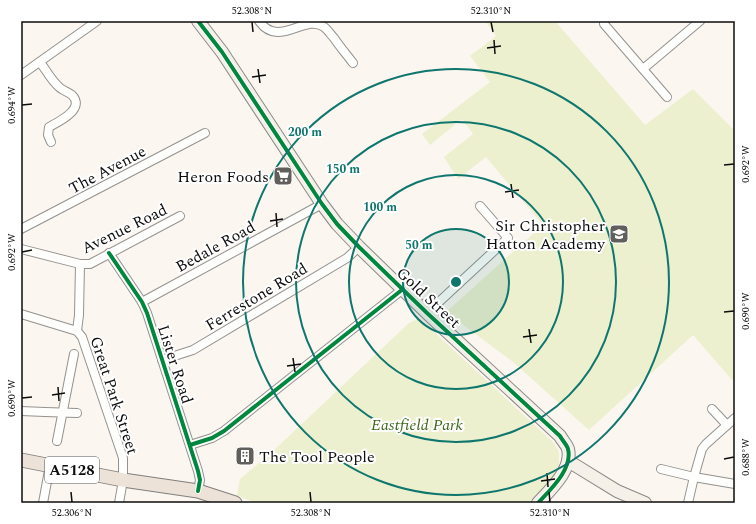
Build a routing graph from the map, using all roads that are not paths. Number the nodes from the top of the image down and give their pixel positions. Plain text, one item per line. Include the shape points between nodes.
1 (97, 21) edge
2 (259, 21) edge
3 (604, 21) edge
4 (700, 21) edge
5 (202, 22) edge
6 (40, 62) junction
7 (353, 63) dead end
8 (643, 69) junction
9 (21, 75) edge
10 (667, 97) dead end
11 (205, 133) dead end
12 (51, 142) dead end
13 (322, 204) junction
14 (480, 206) dead end
15 (180, 216) dead end
16 (21, 229) edge
17 (21, 248) edge
18 (360, 248) junction
19 (109, 253) junction
20 (80, 264) junction
21 (403, 289) junction
22 (142, 302) junction
23 (427, 313) junction
24 (21, 314) edge
25 (77, 331) junction
26 (74, 354) dead end
27 (162, 360) junction
28 (712, 409) dead end
29 (21, 410) edge
30 (63, 413) junction
31 (77, 413) dead end
32 (735, 418) edge
33 (727, 425) junction
34 (57, 441) dead end
35 (190, 445) junction
36 (21, 460) edge
37 (568, 462) junction
38 (50, 466) junction
39 (661, 469) dead end
40 (694, 477) junction
41 (123, 480) junction
42 (735, 484) edge
43 (198, 491) junction
44 (43, 503) edge
45 (119, 503) edge
46 (235, 503) edge
47 (538, 503) edge
48 (645, 503) edge
49 (688, 503) edge

1 - 6 street
2 - 7 street via 268,29 281,32 317,23 330,33
3 - 8 street
4 - 8 street
5 - 13 street, Gold Street
6 - 9 street
6 - 12 street via 58,87 72,95 76,102 70,114 49,127 48,135
8 - 10 street
11 - 16 street, The Avenue
13 - 18 street, Gold Street
13 - 22 street, Bedale Road
14 - 23 street via 508,238
15 - 19 street, Avenue Road
17 - 20 street
18 - 21 street, Gold Street
18 - 27 street, Ferrestone Road via 193,350
19 - 20 street, Avenue Road via 90,264
19 - 22 street, Lister Road
20 - 25 street
21 - 23 street, Gold Street
21 - 35 street via 224,431
22 - 27 street, Lister Road
23 - 37 street, Gold Street via 560,436 568,449
24 - 25 street, Great Park Street
25 - 41 street, Great Park Street via 88,353 123,458
26 - 30 street
27 - 35 street, Lister Road
28 - 33 street
29 - 30 street
30 - 31 street
30 - 34 street
32 - 33 street
33 - 40 street via 702,449
35 - 43 street, Lister Road via 200,480
36 - 38 main road, A5128
37 - 47 street via 562,475
37 - 48 street via 617,491
38 - 41 main road, A5128
38 - 44 street
39 - 40 street
40 - 42 street
40 - 49 street
41 - 43 main road, A5128
41 - 45 street, Great Park Street
43 - 46 main road, A5128

